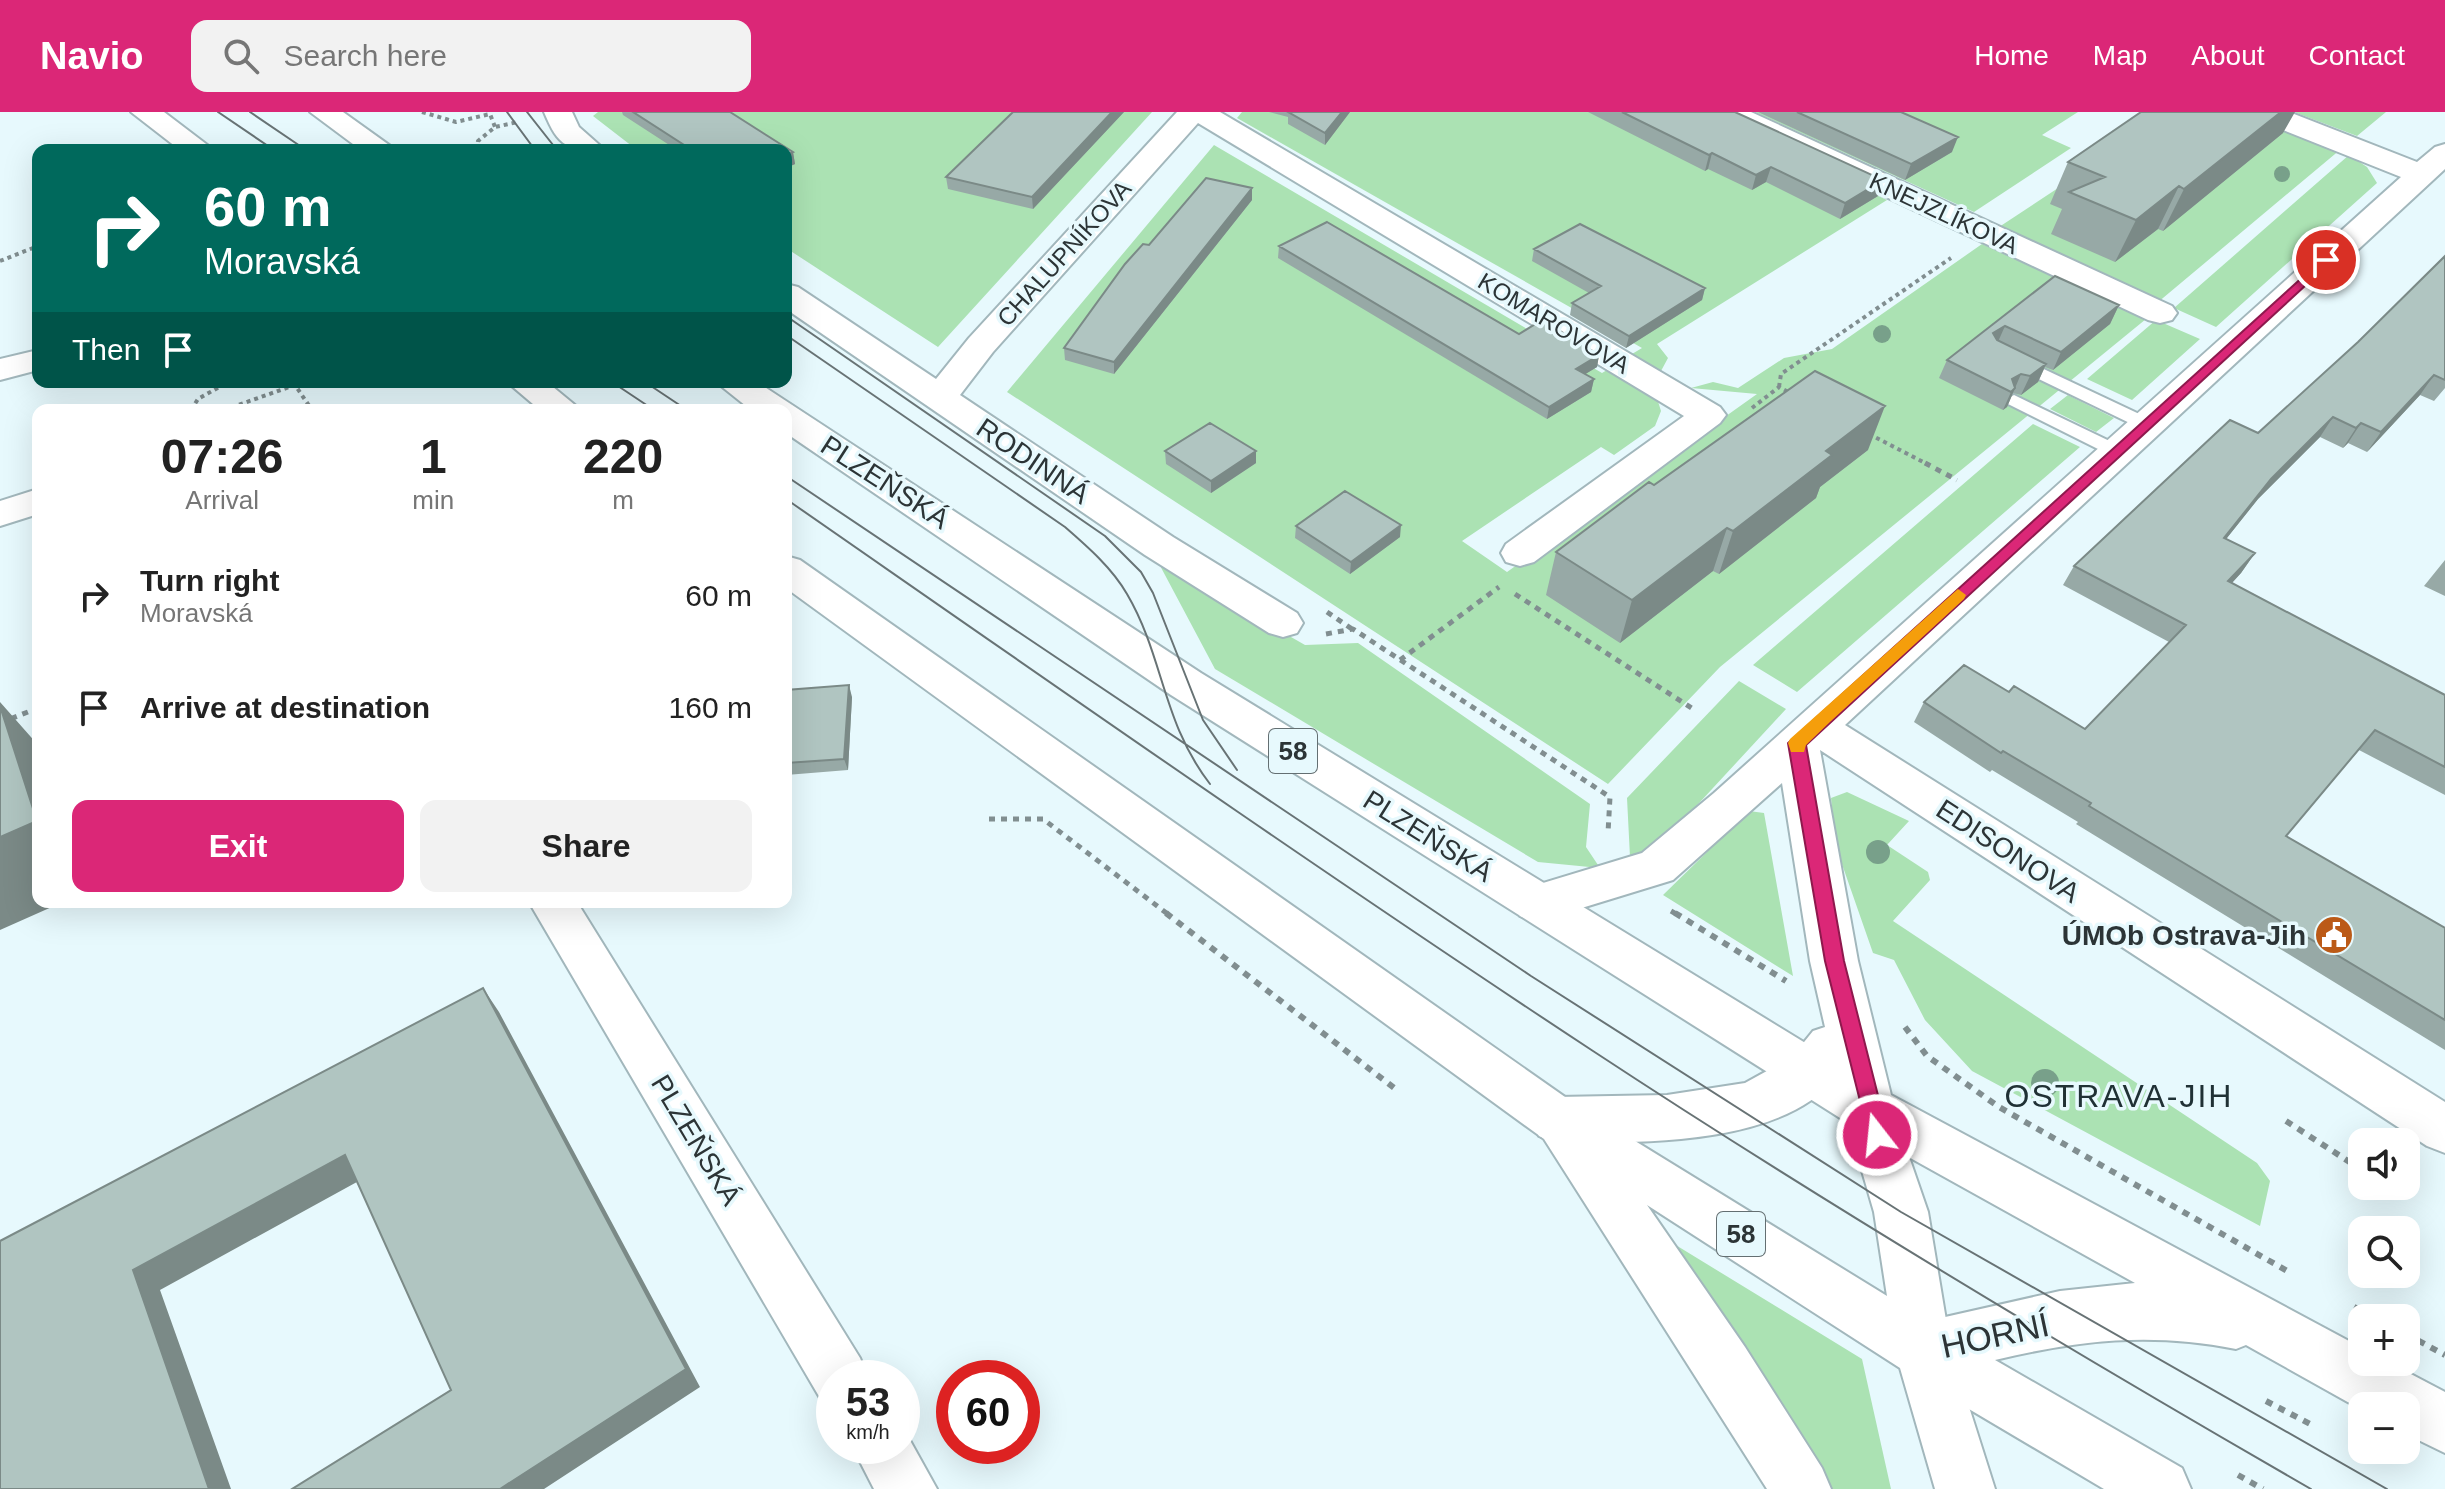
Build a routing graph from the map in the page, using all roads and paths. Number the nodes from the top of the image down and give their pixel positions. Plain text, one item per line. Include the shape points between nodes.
1 (145, 112) edge
2 (324, 112) edge
3 (422, 112) edge
4 (558, 112) edge
5 (1193, 112) edge
6 (1200, 112) edge
7 (1728, 112) edge
8 (2263, 112) edge
9 (190, 144) edge
10 (372, 144) edge
11 (478, 144) edge
12 (582, 144) edge
13 (2433, 164) edge
14 (1988, 233) junction
15 (32, 248) edge
16 (0, 261) edge
17 (792, 298) edge
18 (2160, 313) dead end
19 (1996, 352) edge
20 (32, 362) edge
21 (0, 370) edge
22 (1779, 387) dead end
23 (217, 388) edge
24 (286, 388) edge
25 (532, 388) edge
26 (742, 388) edge
27 (940, 398) junction
28 (2014, 400) edge
29 (195, 404) edge
30 (241, 404) edge
31 (555, 404) edge
32 (766, 404) edge
33 (792, 421) edge
34 (2146, 424) junction
35 (2116, 451) junction
36 (32, 503) edge
37 (0, 514) edge
38 (1520, 553) dead end
39 (792, 573) edge
40 (1507, 589) dead end
41 (1283, 623) joint
42 (1693, 709) dead end
43 (32, 710) edge
44 (0, 723) edge
45 (1806, 735) junction
46 (989, 819) dead end
47 (1629, 875) junction
48 (1536, 903) junction
49 (556, 908) edge
50 (1791, 984) dead end
51 (1848, 1016) junction
52 (1899, 1019) dead end
53 (1809, 1072) junction
54 (1397, 1090) dead end
55 (1869, 1109) junction
56 (1557, 1120) junction
57 (2286, 1121) dead end
58 (2445, 1130) edge
59 (2348, 1161) edge
60 (2294, 1275) dead end
61 (2289, 1339) junction
62 (2420, 1342) edge
63 (1923, 1350) junction
64 (2445, 1355) edge
65 (829, 1360) edge
66 (2266, 1401) dead end
67 (2310, 1424) dead end
68 (2445, 1424) edge
69 (892, 1464) edge
70 (2238, 1475) dead end
71 (907, 1489) edge
72 (1801, 1489) edge
73 (1965, 1489) edge
74 (2161, 1489) edge
75 (2263, 1489) edge

1 - 9 street
2 - 10 street
3 - 11 path via 456,122 490,114 495,127
4 - 12 street via 566,131
5 - 27 street, CHALUPNÍKOVA via 981,345
6 - 38 street, KOMAROVOVA via 1708,415
7 - 14 street, KNEJZLÍKOVA
8 - 13 street
13 - 34 street
14 - 18 street, KNEJZLÍKOVA
14 - 22 path via 1781,374
15 - 16 path
17 - 27 street, RODINNÁ
19 - 34 lane
20 - 21 street
23 - 29 path
24 - 30 path
25 - 31 street
26 - 32 street
27 - 41 street, RODINNÁ
28 - 35 lane
33 - 48 street, PLZEŇSKÁ / 58 via 1186,684
34 - 35 street
35 - 45 street
36 - 37 street
39 - 56 street, 58
40 - 42 path
41 - 47 path via 1320,635 1353,629 1610,797 1607,853
43 - 44 path
45 - 47 street via 1657,867
45 - 51 street via 1834,961
45 - 58 street, EDISONOVA
46 - 54 path via 1043,819
47 - 48 street
47 - 50 path via 1668,909
48 - 53 street, PLZEŇSKÁ / 58
49 - 65 street, PLZEŇSKÁ
51 - 53 street
51 - 55 street
52 - 60 path via 1927,1056 1999,1107
53 - 55 street, PLZEŇSKÁ / 58
53 - 56 street via 1773,1095 1697,1117
55 - 61 street, HORNÍ
55 - 63 street via 1901,1212
56 - 63 street, 58
56 - 72 street
57 - 59 path
61 - 63 street, HORNÍ via 2191,1313 2144,1310 2027,1325
61 - 68 street, HORNÍ
62 - 64 path
63 - 73 street
63 - 74 street, HORNÍ
66 - 67 path
69 - 71 street
70 - 75 path

